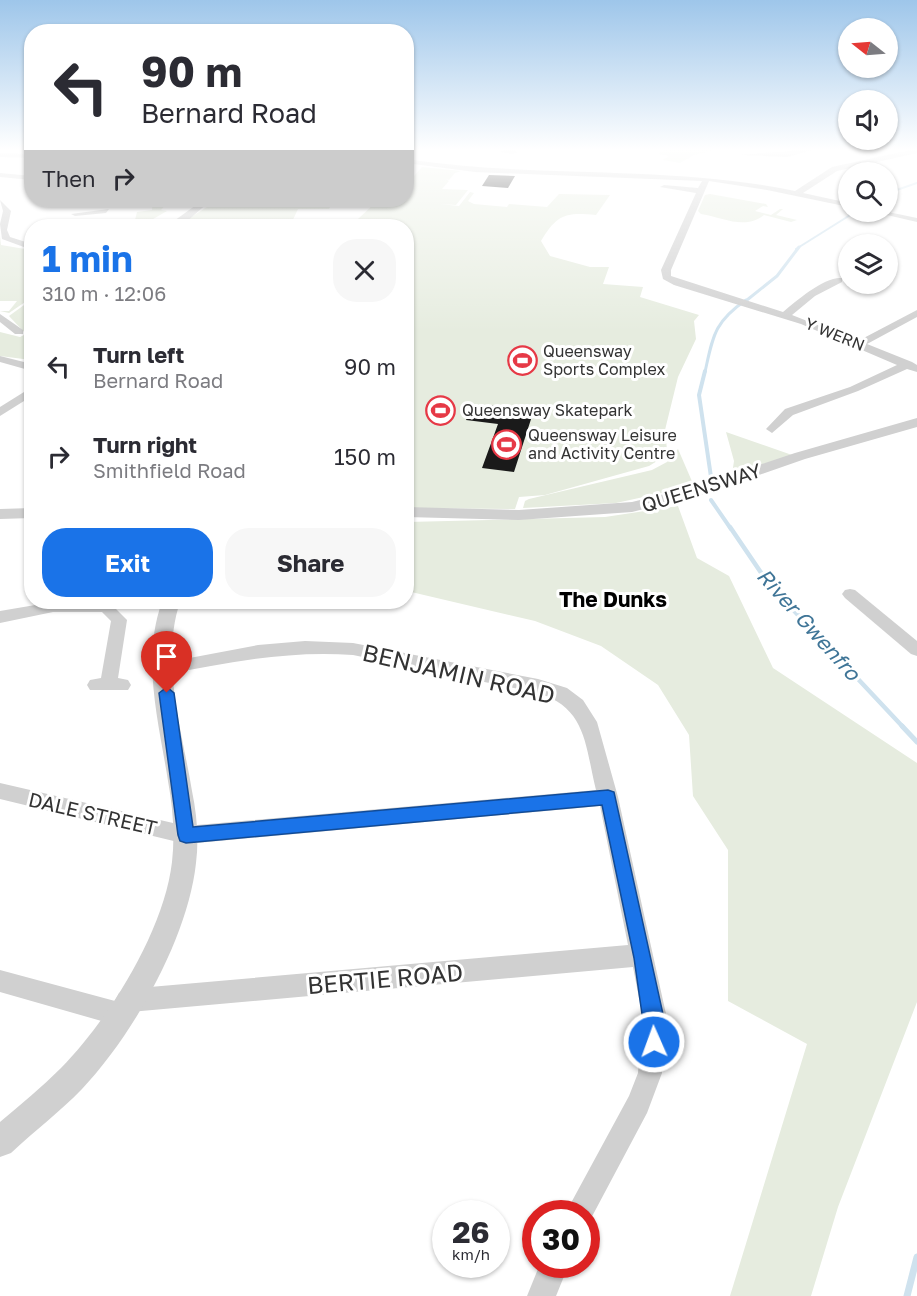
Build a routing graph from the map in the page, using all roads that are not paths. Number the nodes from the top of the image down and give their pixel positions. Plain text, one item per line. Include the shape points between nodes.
1 (7, 210) edge
2 (693, 210) edge
3 (94, 212) joint
4 (106, 212) dead end
5 (75, 214) dead end
6 (898, 216) edge
7 (917, 220) edge
8 (24, 244) edge
9 (838, 281) edge
10 (917, 313) edge
11 (785, 315) junction
12 (0, 317) edge
13 (19, 332) dead end
14 (860, 344) junction
15 (0, 359) edge
16 (24, 366) edge
17 (912, 366) edge
18 (24, 396) edge
19 (917, 410) edge
20 (0, 412) edge
21 (917, 415) edge
22 (917, 422) edge
23 (772, 429) dead end
24 (414, 512) edge
25 (24, 513) edge
26 (0, 514) edge
27 (850, 594) dead end
28 (42, 609) edge
29 (109, 609) edge
30 (168, 609) edge
31 (0, 617) edge
32 (917, 650) edge
33 (163, 669) junction
34 (109, 685) dead end
35 (0, 791) edge
36 (608, 797) junction
37 (186, 835) junction
38 (642, 955) junction
39 (0, 981) edge
40 (123, 1007) junction
41 (0, 1142) edge
42 (586, 1200) edge
43 (549, 1278) edge
44 (541, 1296) edge

1 - 8 street via 3,230 6,238
2 - 11 street, Y WERN via 665,274 677,283
3 - 4 street
3 - 5 street
6 - 7 street
9 - 11 street
10 - 14 street
11 - 14 street, Y WERN
12 - 13 street
14 - 17 street, Y WERN
15 - 16 street
17 - 23 street via 789,412
18 - 20 street
19 - 21 street
22 - 24 street, QUEENSWAY via 698,491 632,507 519,515
25 - 26 street
27 - 32 street
28 - 31 street
29 - 34 street via 119,620
30 - 33 street via 164,620
33 - 36 street, BENJAMIN ROAD via 273,648 324,645 538,686 561,693 577,705 588,722
33 - 37 street
35 - 37 street, DALE STREET
36 - 37 street, DALE STREET
36 - 38 street, BENJAMIN ROAD
37 - 40 street via 183,876 170,919
38 - 40 street, BERTIE ROAD
38 - 42 street, BENJAMIN ROAD via 654,1014 651,1073
39 - 40 street
40 - 41 street via 80,1069
43 - 44 street

